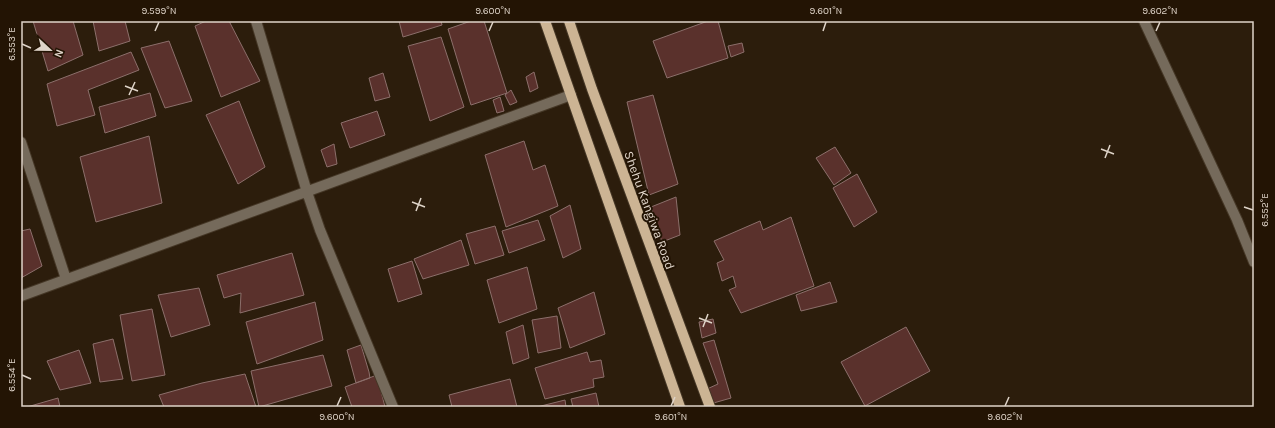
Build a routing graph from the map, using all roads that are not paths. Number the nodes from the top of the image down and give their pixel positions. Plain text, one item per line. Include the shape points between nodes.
1 (256, 21) edge
2 (545, 21) edge
3 (569, 21) edge
4 (1144, 21) edge
5 (571, 94) junction
6 (21, 142) edge
7 (306, 192) junction
8 (1254, 262) edge
9 (66, 280) junction
10 (21, 296) edge
11 (393, 407) edge
12 (680, 407) edge
13 (710, 407) edge

1 - 7 street
2 - 5 main road
3 - 13 main road, Shehu Kangiwa Road
4 - 8 street
5 - 7 street
5 - 12 main road
6 - 9 street
7 - 9 street
7 - 11 street
9 - 10 street

